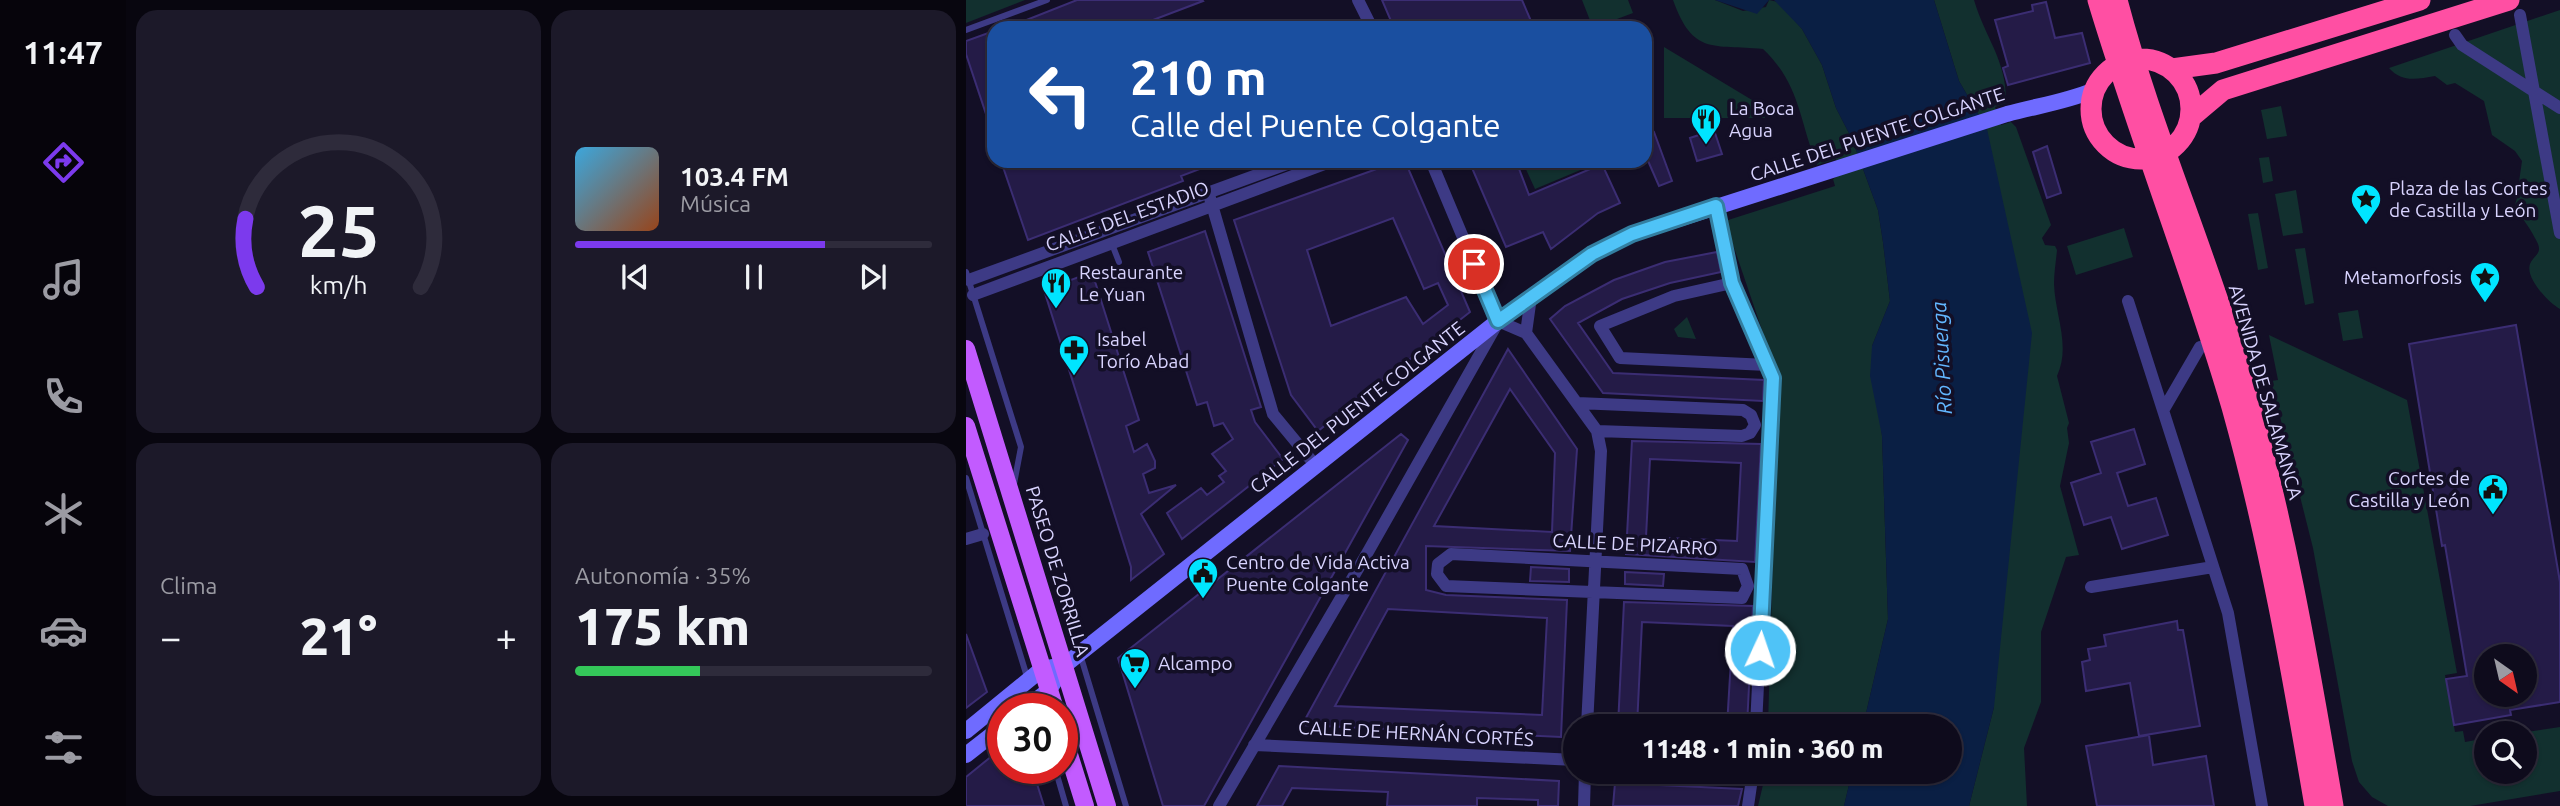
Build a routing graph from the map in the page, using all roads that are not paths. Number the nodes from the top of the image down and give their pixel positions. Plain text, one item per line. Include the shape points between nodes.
1 (1047, 0) edge
2 (2098, 0) edge
3 (2117, 0) edge
4 (2420, 0) edge
5 (1361, 3) edge
6 (2515, 7) edge
7 (990, 21) edge
8 (1369, 21) edge
9 (987, 22) edge
10 (966, 30) edge
11 (2455, 35) dead end
12 (2127, 62) junction
13 (2172, 69) junction
14 (2094, 90) junction
15 (2535, 93) junction
16 (2560, 108) edge
17 (2188, 125) junction
18 (2158, 155) junction
19 (1275, 168) edge
20 (1314, 168) edge
21 (1433, 168) edge
22 (1208, 191) junction
23 (1212, 205) junction
24 (1716, 206) junction
25 (2190, 220) junction
26 (2560, 233) edge
27 (1112, 242) junction
28 (1119, 262) dead end
29 (967, 276) edge
30 (1732, 283) junction
31 (974, 295) junction
32 (1531, 297) junction
33 (2128, 301) dead end
34 (1498, 321) junction
35 (1526, 332) junction
36 (2204, 340) junction
37 (966, 349) edge
38 (1455, 356) junction
39 (1767, 365) junction
40 (1472, 368) junction
41 (1577, 403) junction
42 (2164, 409) junction
43 (966, 425) edge
44 (1597, 431) junction
45 (1316, 466) junction
46 (966, 478) edge
47 (1012, 492) junction
48 (983, 534) junction
49 (966, 539) edge
50 (1596, 561) junction
51 (2213, 567) junction
52 (2091, 587) dead end
53 (1595, 593) junction
54 (1080, 653) junction
55 (1065, 665) junction
56 (1035, 675) junction
57 (1049, 690) junction
58 (1045, 693) edge
59 (1048, 693) edge
60 (1050, 693) edge
61 (1588, 714) edge
62 (1757, 714) edge
63 (966, 731) edge
64 (987, 739) edge
65 (1254, 746) junction
66 (966, 755) edge
67 (1563, 759) edge
68 (1078, 783) edge
69 (1060, 784) edge
70 (1585, 784) edge
71 (1752, 784) edge
72 (1066, 806) edge
73 (1085, 806) edge
74 (1107, 806) edge
75 (1126, 806) edge
76 (1219, 806) edge
77 (1584, 806) edge
78 (1748, 806) edge
79 (2262, 806) edge
80 (2315, 806) edge
81 (2333, 806) edge

1 - 7 lane
2 - 12 highway, AVENIDA DE SALAMANCA
3 - 12 highway, AVENIDA DE SALAMANCA
4 - 13 highway via 2216,63
5 - 8 street
6 - 15 street
6 - 17 highway via 2223,90
9 - 10 lane
11 - 15 street via 2462,46
12 - 13 highway via 2148,59
12 - 14 highway via 2108,71
12 - 18 highway, AVENIDA DE SALAMANCA
13 - 17 highway via 2187,88
14 - 18 highway via 2091,116 2102,141 2123,156
14 - 24 street, CALLE DEL PUENTE COLGANTE
15 - 16 street
15 - 26 street
17 - 18 highway
17 - 25 highway via 2186,175 2195,209
18 - 25 highway, AVENIDA DE SALAMANCA
18 - 36 highway, AVENIDA DE SALAMANCA
19 - 22 street, CALLE DEL ESTADIO
20 - 23 street, CALLE DEL ESTADIO
21 - 34 street
22 - 23 street
22 - 29 street, CALLE DEL ESTADIO via 1007,268
23 - 27 street, CALLE DEL ESTADIO
23 - 45 street via 1273,414
24 - 30 street
24 - 32 street, CALLE DEL PUENTE COLGANTE via 1632,234 1592,254
25 - 81 highway, AVENIDA DE SALAMANCA via 2240,368 2269,474 2300,606
27 - 28 lane
27 - 31 street, CALLE DEL ESTADIO
29 - 31 lane
30 - 39 street
30 - 39 street via 1674,296 1600,326 1620,358
31 - 47 lane via 1021,447
32 - 34 street, CALLE DEL PUENTE COLGANTE
32 - 35 street
33 - 42 street
34 - 35 street
34 - 38 street, CALLE DEL PUENTE COLGANTE
34 - 40 street
35 - 41 street
36 - 42 street
36 - 80 highway, AVENIDA DE SALAMANCA via 2252,480 2279,598
37 - 47 main road, PASEO DE ZORRILLA
38 - 40 street via 1466,358
38 - 45 street, CALLE DEL PUENTE COLGANTE
39 - 62 street via 1773,378
40 - 65 street
41 - 44 street
41 - 44 street via 1742,410 1751,415 1755,425 1742,436
42 - 51 street
43 - 56 main road
44 - 50 street via 1601,473
45 - 54 street, CALLE DEL PUENTE COLGANTE
46 - 48 lane
47 - 55 main road, PASEO DE ZORRILLA
48 - 49 street
48 - 56 lane
50 - 53 street
50 - 53 street, CALLE DE PIZARRO via 1742,569 1748,581 1742,598
50 - 53 street, CALLE DE PIZARRO via 1451,554 1438,564 1437,574 1446,586
51 - 52 street
51 - 79 street via 2228,613
53 - 61 street
54 - 55 street, CALLE DEL PUENTE COLGANTE
54 - 75 lane
55 - 56 street, CALLE DEL PUENTE COLGANTE
55 - 57 street, CALLE DEL PUENTE COLGANTE
55 - 74 main road, PASEO DE ZORRILLA
56 - 57 main road
56 - 63 street, CALLE DEL PUENTE COLGANTE
57 - 58 street, CALLE DEL PUENTE COLGANTE
57 - 59 lane
57 - 60 main road
64 - 66 street
65 - 67 street, CALLE DE HERNÁN CORTÉS
65 - 76 street
68 - 73 main road
69 - 72 lane
70 - 77 street
71 - 78 street

